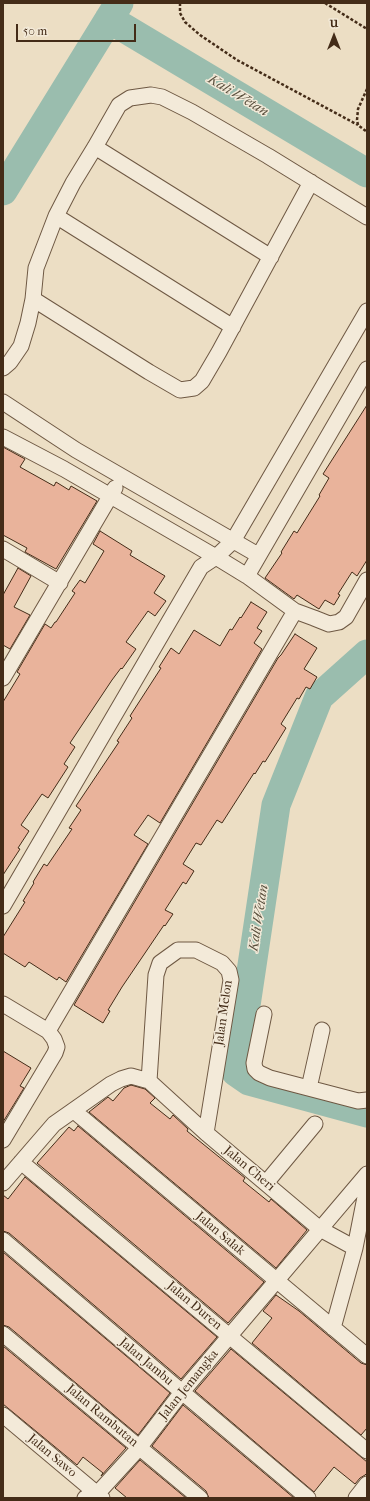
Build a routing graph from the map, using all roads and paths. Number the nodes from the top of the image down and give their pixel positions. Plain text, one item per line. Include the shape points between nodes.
1 (180, 3) edge
2 (325, 3) edge
3 (367, 29) edge
4 (367, 89) edge
5 (358, 126) junction
6 (367, 132) edge
7 (95, 147) junction
8 (311, 182) junction
9 (56, 216) junction
10 (367, 217) edge
11 (271, 256) junction
12 (33, 298) junction
13 (367, 311) edge
14 (233, 327) junction
15 (3, 368) edge
16 (367, 369) edge
17 (3, 402) edge
18 (3, 437) edge
19 (122, 477) junction
20 (110, 496) junction
21 (233, 541) junction
22 (3, 549) edge
23 (258, 556) junction
24 (216, 557) junction
25 (247, 576) junction
26 (367, 580) edge
27 (60, 583) junction
28 (295, 611) junction
29 (5, 669) edge
30 (3, 906) edge
31 (3, 1004) edge
32 (264, 1014) dead end
33 (322, 1030) dead end
34 (48, 1032) junction
35 (149, 1081) junction
36 (309, 1088) junction
37 (367, 1100) edge
38 (74, 1111) junction
39 (315, 1124) dead end
40 (206, 1133) junction
41 (3, 1140) edge
42 (21, 1162) junction
43 (367, 1174) edge
44 (3, 1183) edge
45 (266, 1184) junction
46 (367, 1187) edge
47 (320, 1229) junction
48 (3, 1240) edge
49 (355, 1248) junction
50 (277, 1281) junction
51 (333, 1328) junction
52 (3, 1334) edge
53 (230, 1336) junction
54 (367, 1356) edge
55 (182, 1392) junction
56 (3, 1414) edge
57 (139, 1448) junction
58 (367, 1451) edge
59 (367, 1484) edge
60 (95, 1497) edge
61 (200, 1498) edge
62 (308, 1498) edge
63 (356, 1498) edge

1 - 5 path via 180,13 185,22 200,35 237,60
2 - 3 path
4 - 5 path via 358,109
5 - 6 path
7 - 8 street via 119,105 130,98 152,95 162,97 192,112
7 - 9 street via 72,183
7 - 11 street
8 - 10 street
8 - 11 street
9 - 12 street via 36,268
9 - 14 street
11 - 14 street
12 - 14 street via 180,390 194,388 202,381
12 - 15 street via 21,346
13 - 21 street
16 - 23 street
17 - 19 street
18 - 20 street
19 - 20 street
19 - 21 street
20 - 24 street
20 - 27 street
21 - 23 street
21 - 24 street
22 - 27 street
23 - 25 street
24 - 25 street
24 - 30 street via 201,567
25 - 28 street
26 - 28 street via 346,617 339,622 329,624
27 - 29 street
28 - 34 street
31 - 34 street
32 - 36 street via 254,1054 256,1070 270,1078
33 - 36 street
34 - 41 street via 57,1047 55,1053
35 - 38 street via 131,1076 121,1078
35 - 40 street, Jalan Cheri
35 - 40 street, Jalan Melon via 156,975 160,963 178,950 196,950 222,963 229,971 231,980
36 - 37 street via 358,1101
38 - 42 street via 54,1124
38 - 50 street, Jalan Salak
39 - 45 street
40 - 45 street, Jalan Cheri
42 - 44 street
42 - 53 street, Jalan Duren
43 - 47 street, Jalan Jemangka
45 - 47 street, Jalan Cheri
46 - 49 street
47 - 49 street, Jalan Cheri
47 - 50 street, Jalan Jemangka
48 - 55 street, Jalan Jambu
49 - 51 street
50 - 51 street, Jalan Salak
50 - 53 street, Jalan Jemangka
51 - 54 street, Jalan Salak
52 - 57 street, Jalan Rambutan
53 - 55 street, Jalan Jemangka
53 - 58 street, Jalan Duren
55 - 57 street, Jalan Jemangka
55 - 62 street, Jalan Jambu
56 - 60 street, Jalan Sawo
57 - 60 street, Jalan Jemangka
57 - 61 street, Jalan Rambutan
59 - 63 street

